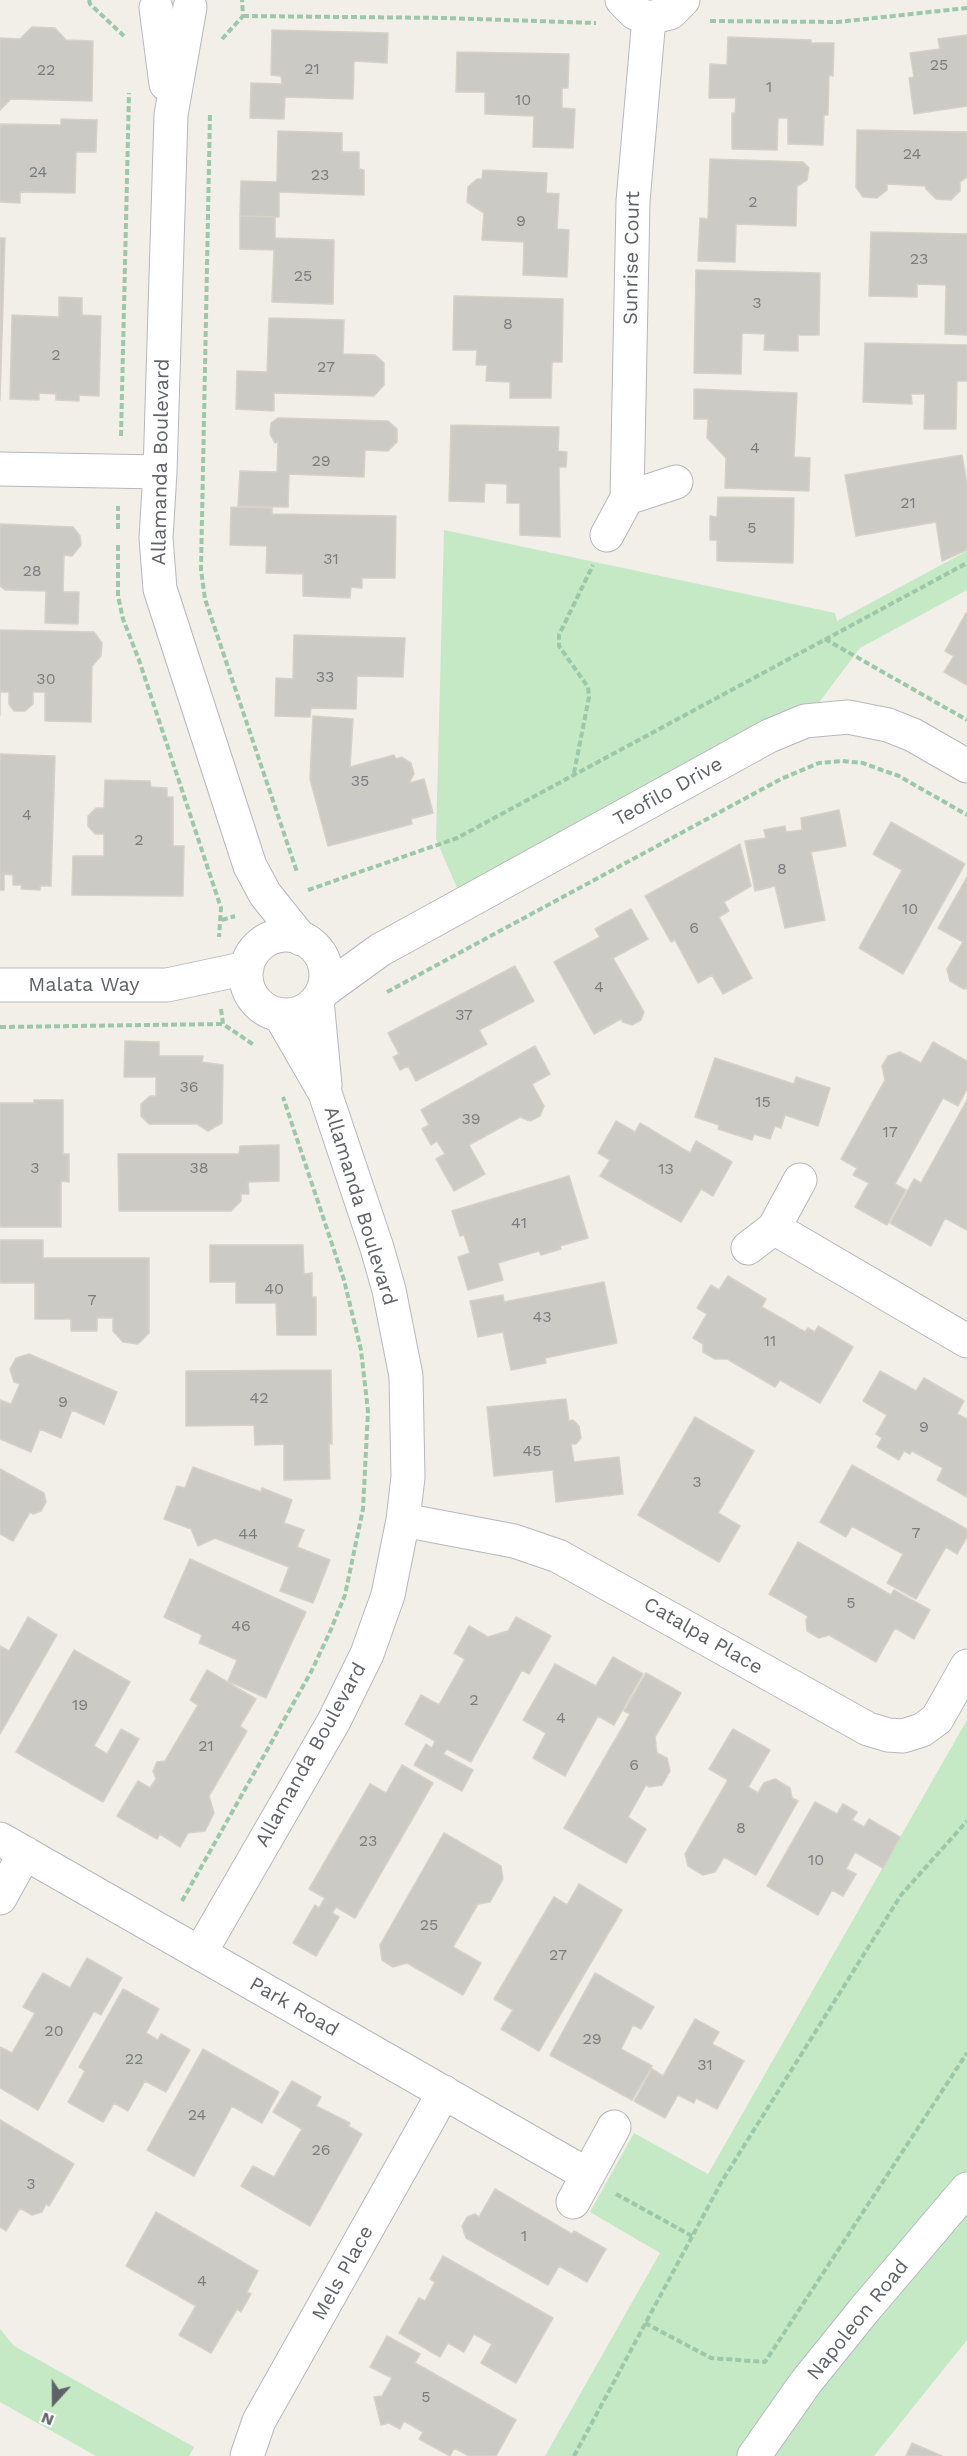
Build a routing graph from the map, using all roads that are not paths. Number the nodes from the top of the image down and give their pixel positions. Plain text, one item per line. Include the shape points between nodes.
1 (622, 0) edge
2 (150, 4) edge
3 (195, 4) edge
4 (691, 11) edge
5 (649, 18) junction
6 (171, 115) junction
7 (0, 469) edge
8 (160, 472) junction
9 (676, 482) dead end
10 (627, 498) junction
11 (607, 535) road end
12 (967, 766) edge
13 (250, 866) junction
14 (309, 944) junction
15 (380, 950) junction
16 (253, 957) junction
17 (0, 985) edge
18 (167, 985) junction
19 (320, 996) junction
20 (270, 1010) junction
21 (325, 1093) junction
22 (800, 1180) dead end
23 (774, 1228) junction
24 (748, 1248) dead end
25 (967, 1341) edge
26 (403, 1520) junction
27 (967, 1666) edge
28 (12, 1846) edge
29 (0, 1898) edge
30 (200, 1953) junction
31 (444, 2092) junction
32 (614, 2127) dead end
33 (967, 2189) edge
34 (248, 2456) edge
35 (754, 2456) edge

1 - 5 street via 635,13
2 - 3 street via 179,11
2 - 6 street, Allamanda Boulevard
3 - 6 street, Allamanda Boulevard
4 - 5 street
5 - 10 street, Sunrise Court via 634,180
6 - 8 street, Allamanda Boulevard
7 - 8 street
8 - 13 street, Allamanda Boulevard via 156,538 160,589
9 - 10 street
10 - 11 street, Sunrise Court
12 - 15 street, Teofilo Drive via 888,725 848,717 805,721 769,736
13 - 14 street, Allamanda Boulevard via 265,894
13 - 16 street, Allamanda Boulevard
14 - 15 street, Teofilo Drive
14 - 16 street via 279,936
14 - 19 street via 323,962 326,975
15 - 19 street, Teofilo Drive
16 - 18 street, Malata Way
16 - 20 street via 248,989
17 - 18 street, Malata Way
18 - 20 street, Malata Way
19 - 20 street via 301,1012
19 - 21 street, Allamanda Boulevard
20 - 21 street, Allamanda Boulevard
21 - 26 street, Allamanda Boulevard via 377,1248 400,1344 408,1401 409,1452
22 - 23 street
23 - 24 street
23 - 25 street
26 - 27 street, Catalpa Place via 514,1541 558,1556 868,1729 888,1735 903,1736 922,1730 937,1719
26 - 30 street, Allamanda Boulevard via 388,1595 367,1654 334,1721
28 - 29 street
28 - 30 street, Park Road
30 - 31 street, Park Road
31 - 32 street, Park Road via 582,2185
31 - 34 street, Mels Place via 259,2421
33 - 35 street, Napoleon Road via 857,2318

